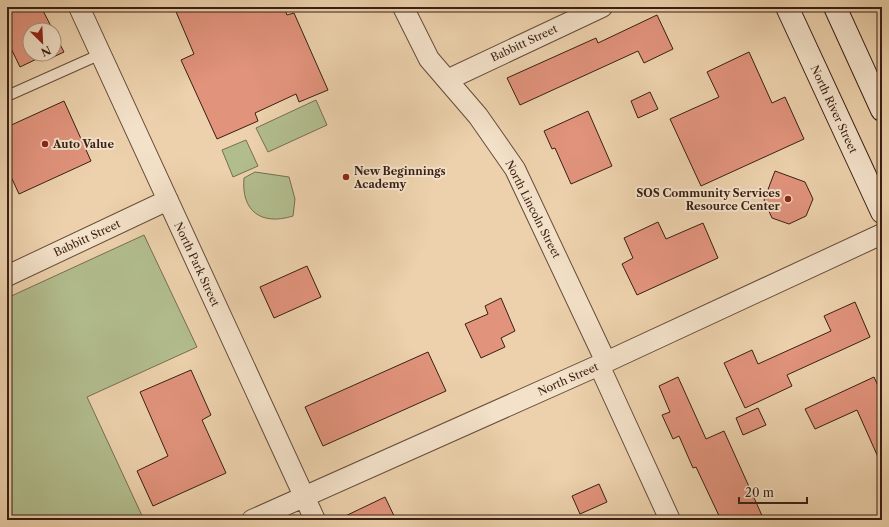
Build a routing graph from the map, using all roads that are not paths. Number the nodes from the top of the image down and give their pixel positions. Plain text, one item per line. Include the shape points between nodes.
1 (79, 7) edge
2 (403, 7) edge
3 (602, 7) edge
4 (787, 7) edge
5 (835, 7) edge
6 (101, 54) junction
7 (447, 80) junction
8 (7, 96) edge
9 (882, 110) edge
10 (168, 200) junction
11 (882, 212) edge
12 (882, 234) edge
13 (7, 276) edge
14 (602, 363) junction
15 (305, 497) junction
16 (252, 520) edge
17 (316, 520) edge
18 (670, 520) edge

1 - 6 street, North Park Street
2 - 7 street, North Lincoln Street via 429,59
3 - 7 street, Babbitt Street
4 - 11 street, North River Street
5 - 9 street
6 - 8 lane
6 - 10 street, North Park Street
7 - 14 street, North Lincoln Street via 478,116 515,169
10 - 13 street, Babbitt Street
10 - 15 street, North Park Street
12 - 14 street, North Street
14 - 15 street, North Street
14 - 18 street, North Lincoln Street
15 - 16 street, North Street
15 - 17 street, North Park Street

